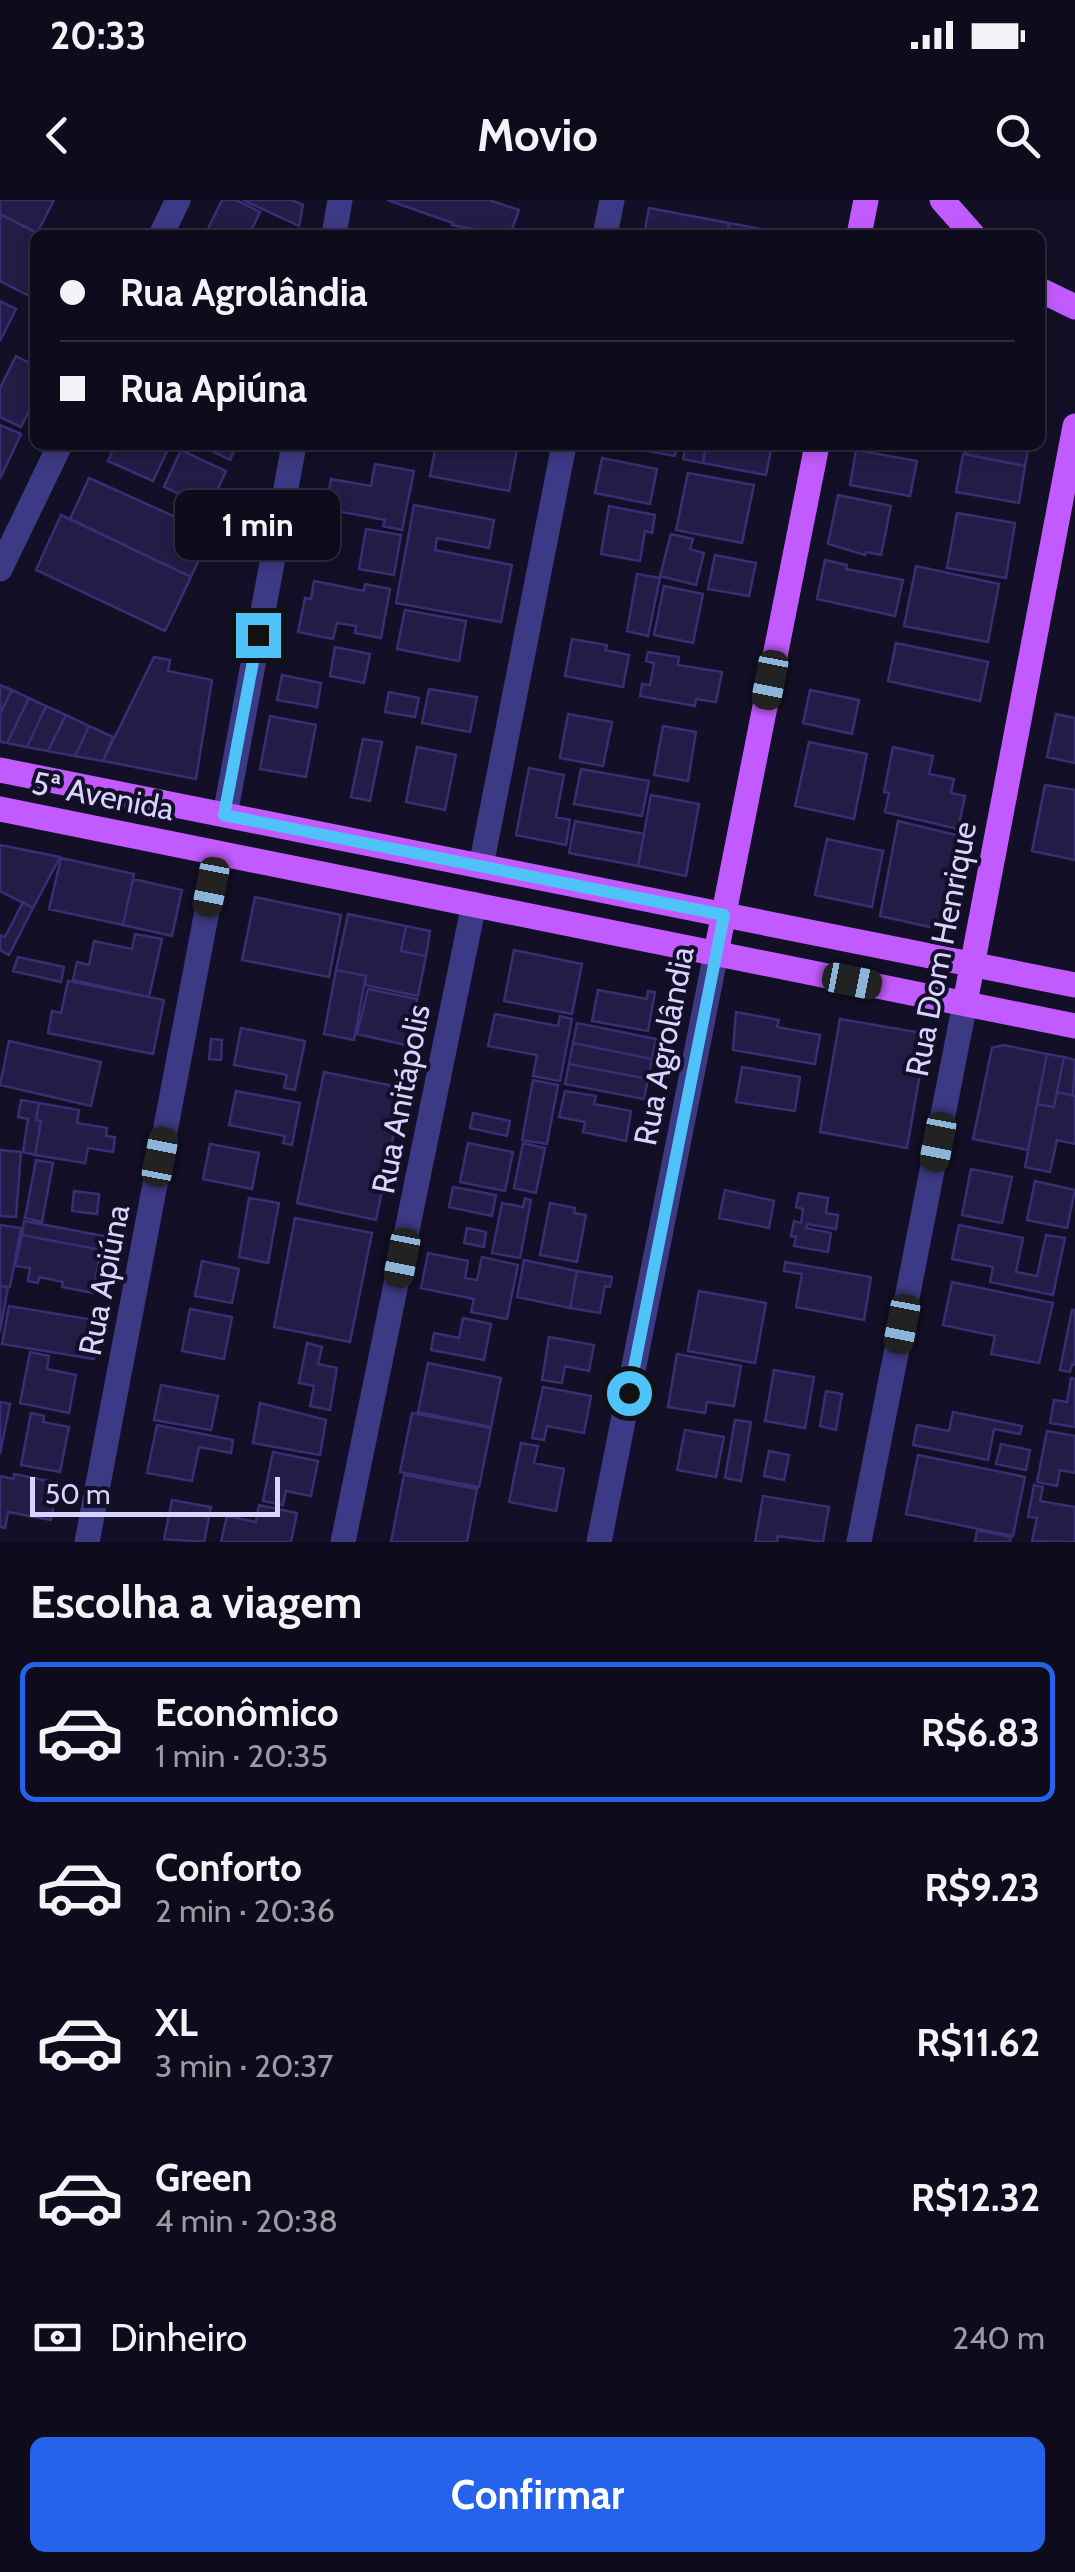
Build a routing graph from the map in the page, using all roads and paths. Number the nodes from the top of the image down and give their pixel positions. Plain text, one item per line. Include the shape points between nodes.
1 (178, 200) edge
2 (340, 200) edge
3 (612, 200) edge
4 (866, 200) edge
5 (942, 200) edge
6 (163, 230) edge
7 (335, 230) edge
8 (606, 230) edge
9 (860, 230) edge
10 (969, 230) edge
11 (1045, 292) edge
12 (1075, 307) edge
13 (1075, 426) edge
14 (58, 450) edge
15 (293, 450) edge
16 (563, 450) edge
17 (816, 450) edge
18 (0, 569) edge
19 (0, 770) edge
20 (0, 809) edge
21 (224, 815) junction
22 (218, 853) junction
23 (481, 866) junction
24 (474, 904) junction
25 (724, 915) junction
26 (716, 953) junction
27 (970, 965) junction
28 (1075, 985) edge
29 (965, 1003) junction
30 (1075, 1026) edge
31 (87, 1542) edge
32 (344, 1542) edge
33 (599, 1542) edge
34 (859, 1542) edge

1 - 6 street
2 - 7 street
3 - 8 street
4 - 9 main road
5 - 10 main road
11 - 12 main road
13 - 27 main road, Rua Dom Henrique
14 - 18 street
15 - 21 street
16 - 23 street
17 - 25 main road, Rua Agrolândia
19 - 21 main road, 5ª Avenida
20 - 22 main road, 5ª Avenida
21 - 23 main road, 5ª Avenida
22 - 24 main road, 5ª Avenida
22 - 31 street, Rua Apiúna
23 - 25 main road, 5ª Avenida
24 - 26 main road, 5ª Avenida
24 - 32 street, Rua Anitápolis
25 - 26 main road, Rua Agrolândia
25 - 27 main road, 5ª Avenida
26 - 29 main road, 5ª Avenida
26 - 33 street, Rua Agrolândia
27 - 28 main road, 5ª Avenida
27 - 29 main road, Rua Dom Henrique
29 - 30 main road, 5ª Avenida
29 - 34 street, Rua Dom Henrique

